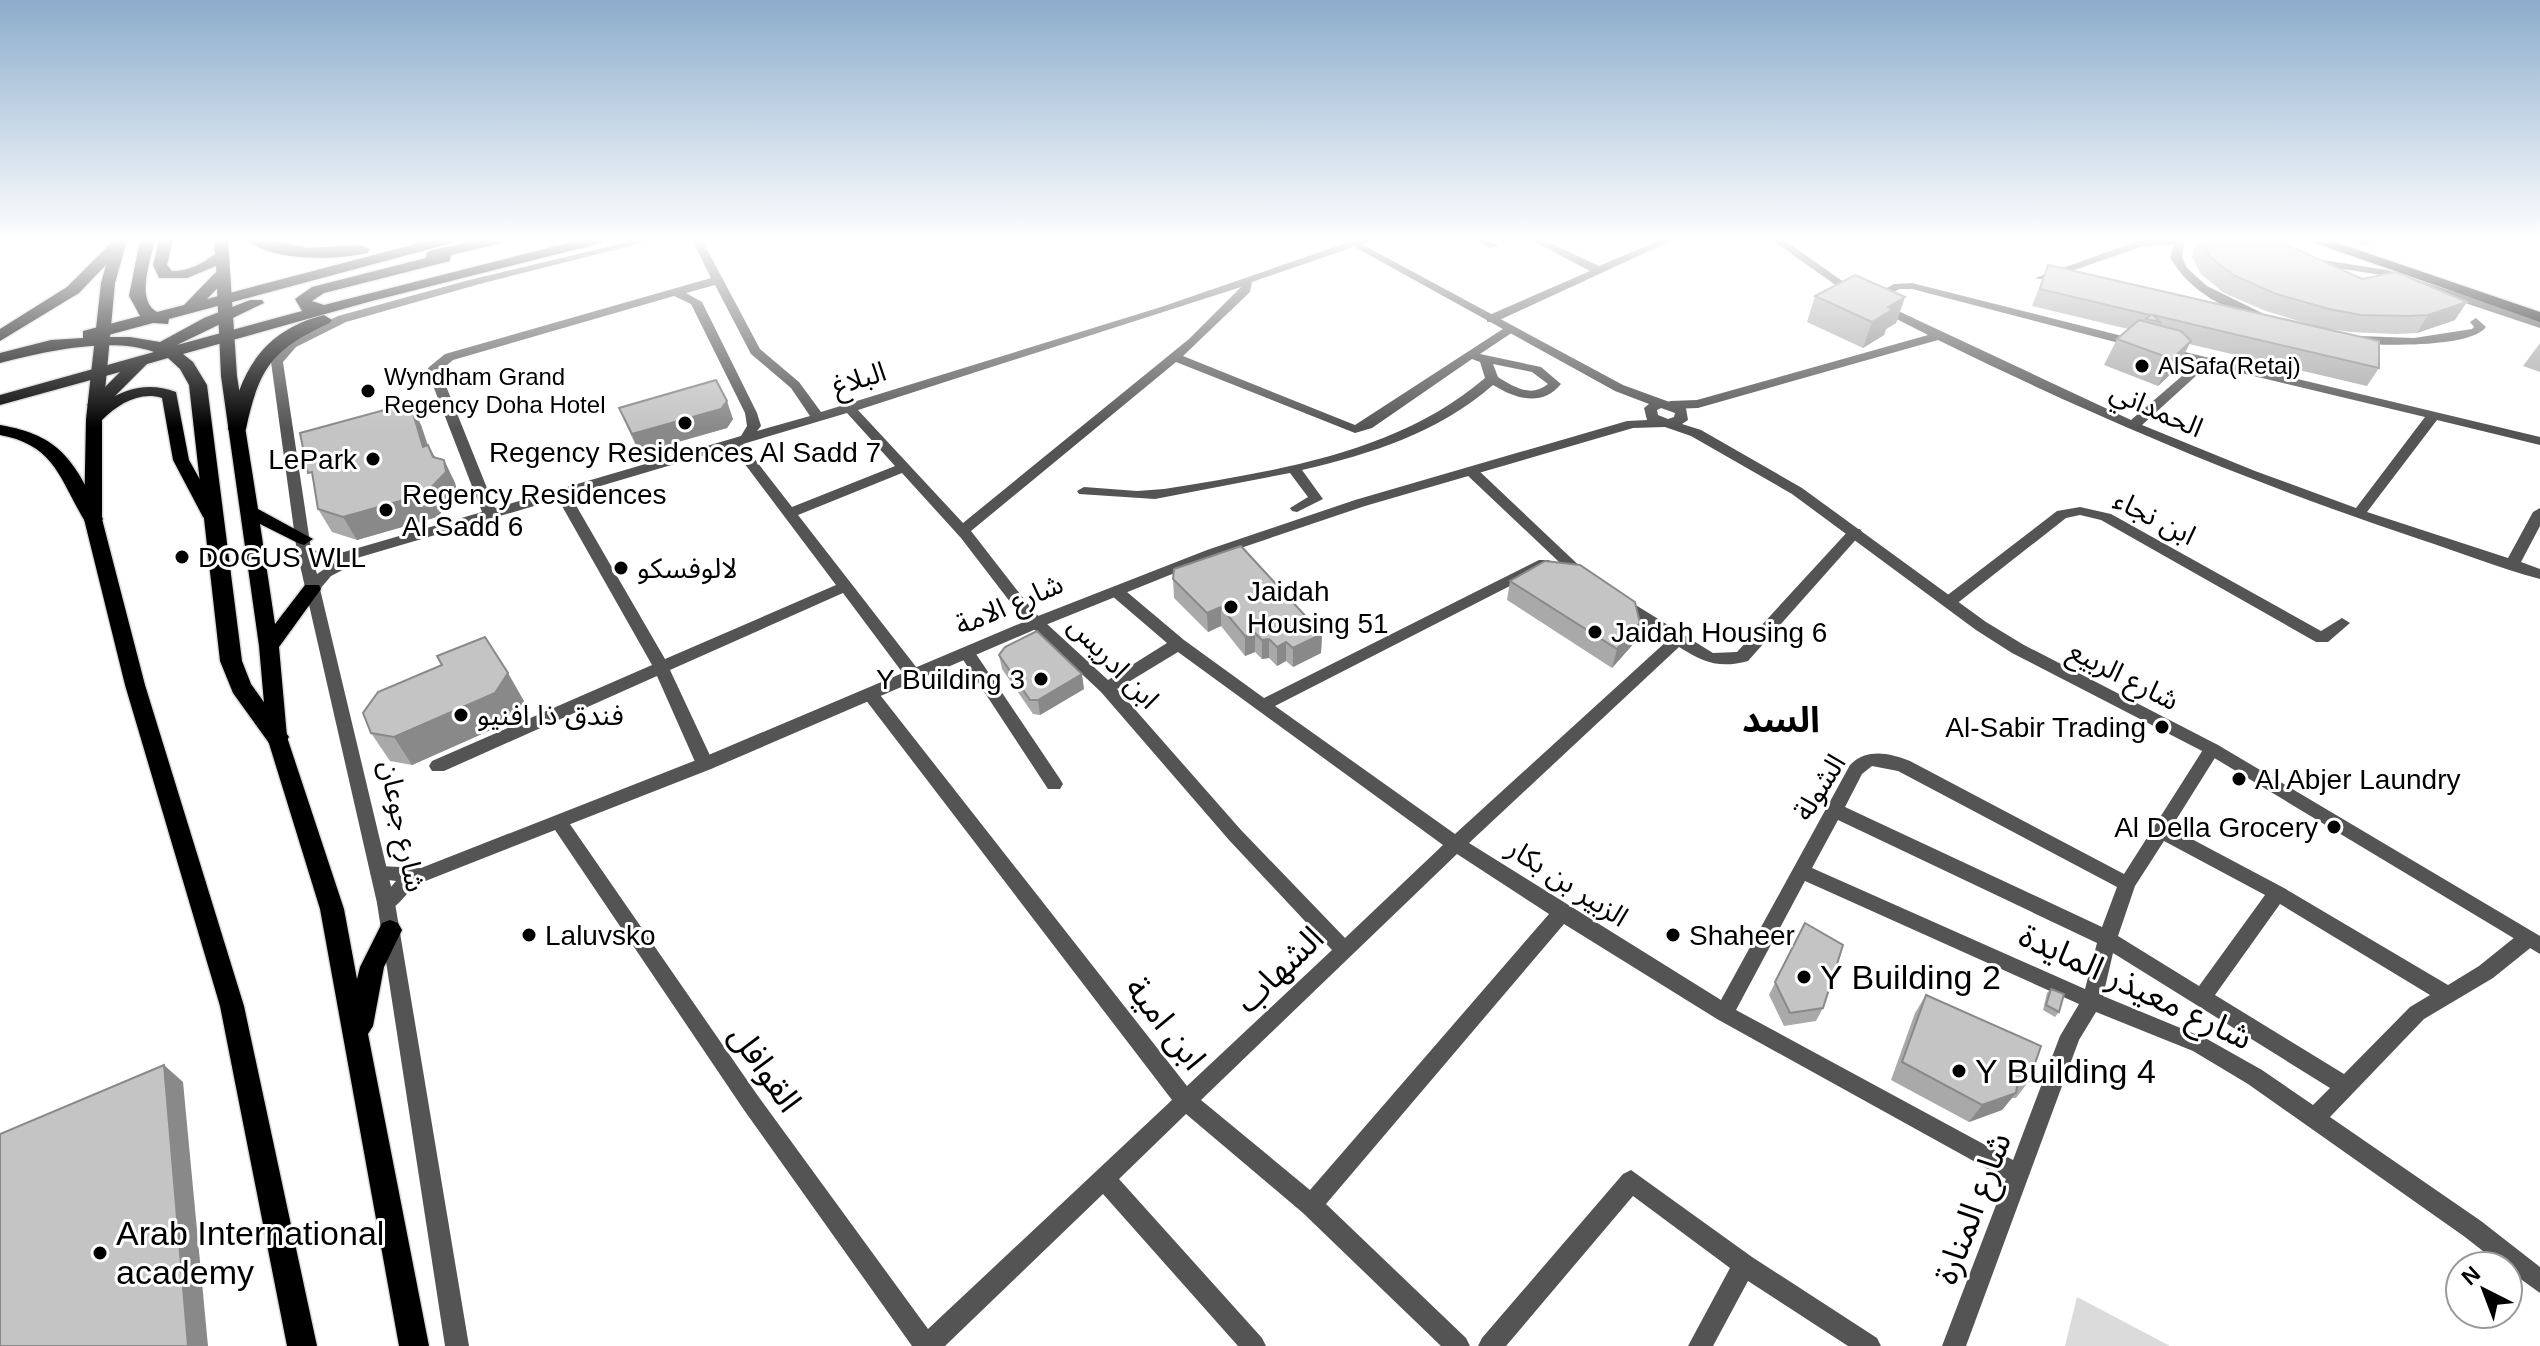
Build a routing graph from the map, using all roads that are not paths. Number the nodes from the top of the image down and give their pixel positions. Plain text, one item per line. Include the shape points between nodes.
1 (53, 303) edge
2 (106, 303) edge
3 (138, 303) edge
4 (194, 303) edge
5 (223, 303) edge
6 (265, 303) edge
7 (270, 303) edge
8 (305, 303) edge
9 (346, 303) edge
10 (370, 303) edge
11 (396, 303) edge
12 (637, 303) edge
13 (696, 303) edge
14 (730, 303) edge
15 (1182, 303) edge
16 (1232, 303) edge
17 (1463, 303) edge
18 (1526, 303) edge
19 (1872, 303) edge
20 (1978, 303) edge
21 (2229, 303) edge
22 (2446, 303) edge
23 (2467, 303) edge
24 (2491, 303) edge
25 (190, 307) junction
26 (322, 309) junction
27 (2483, 316) junction
28 (2540, 317) edge
29 (224, 319) junction
30 (1491, 319) junction
31 (160, 320) junction
32 (2283, 324) edge
33 (2540, 324) edge
34 (196, 327) junction
35 (1509, 329) junction
36 (0, 336) edge
37 (1938, 336) junction
38 (2346, 339) edge
39 (132, 343) junction
40 (102, 350) junction
41 (166, 350) junction
42 (1471, 355) junction
43 (1175, 357) junction
44 (144, 359) junction
45 (0, 361) edge
46 (1486, 361) junction
47 (2206, 361) junction
48 (0, 375) edge
49 (1492, 379) junction
50 (0, 385) edge
51 (0, 400) edge
52 (1698, 404) junction
53 (850, 408) junction
54 (1657, 408) junction
55 (95, 412) junction
56 (1683, 416) junction
57 (2433, 416) junction
58 (818, 417) junction
59 (1665, 423) junction
60 (1632, 424) junction
61 (2133, 426) junction
62 (237, 429) junction
63 (0, 430) edge
64 (1696, 433) junction
65 (740, 441) junction
66 (2540, 441) edge
67 (904, 467) junction
68 (1294, 469) junction
69 (1471, 471) junction
70 (1084, 491) dead end
71 (562, 494) junction
72 (1297, 508) dead end
73 (2540, 512) edge
74 (251, 513) junction
75 (790, 513) junction
76 (2359, 513) junction
77 (491, 516) junction
78 (212, 517) junction
79 (93, 519) junction
80 (962, 531) junction
81 (1855, 532) junction
82 (304, 546) junction
83 (378, 549) junction
84 (1558, 555) junction
85 (2512, 565) junction
86 (2540, 574) edge
87 (846, 586) junction
88 (312, 589) junction
89 (1116, 591) junction
90 (1950, 601) junction
91 (1038, 622) junction
92 (2342, 623) dead end
93 (1676, 640) junction
94 (1178, 644) junction
95 (269, 646) junction
96 (966, 652) junction
97 (662, 667) junction
98 (914, 676) junction
99 (1107, 688) junction
100 (871, 695) junction
101 (1263, 705) junction
102 (277, 737) junction
103 (2212, 749) junction
104 (705, 764) junction
105 (438, 766) dead end
106 (1054, 784) dead end
107 (1834, 810) junction
108 (559, 822) junction
109 (2159, 830) junction
110 (1457, 843) junction
111 (1801, 871) junction
112 (379, 873) junction
113 (422, 875) junction
114 (2127, 884) junction
115 (2277, 893) junction
116 (386, 903) junction
117 (1562, 913) junction
118 (390, 930) junction
119 (2107, 940) junction
120 (2534, 942) edge
121 (1344, 950) junction
122 (2446, 994) junction
123 (2202, 997) junction
124 (2092, 1001) junction
125 (1724, 1013) junction
126 (357, 1046) junction
127 (2346, 1086) junction
128 (1188, 1101) junction
129 (2315, 1118) junction
130 (2020, 1175) junction
131 (1104, 1179) junction
132 (1311, 1205) junction
133 (1744, 1265) junction
134 (2540, 1281) edge
135 (301, 1345) edge
136 (414, 1346) edge
137 (457, 1346) edge
138 (927, 1346) edge
139 (1254, 1346) edge
140 (1458, 1346) edge
141 (1490, 1346) edge
142 (1700, 1346) edge
143 (1869, 1346) edge
144 (1954, 1346) edge

1 - 36 highway
2 - 40 main road
3 - 31 highway
4 - 25 highway
5 - 29 main road
6 - 29 highway
7 - 29 highway
8 - 26 highway
9 - 26 highway
10 - 62 highway via 279,343 252,369
11 - 82 street, شارع جوعان via 306,335 277,362
12 - 77 street via 449,357 433,370
13 - 65 street via 751,413 754,426
14 - 58 street via 755,351 795,385
15 - 53 street, البلاغ
16 - 43 street
17 - 30 street
18 - 30 street
19 - 37 street, الحمداني
20 - 47 street
21 - 32 street
22 - 27 street
23 - 27 street
24 - 28 highway
25 - 29 highway
25 - 31 highway
26 - 29 highway via 274,323
27 - 33 street
27 - 38 street via 2479,330 2414,342
29 - 34 highway
29 - 41 highway
29 - 62 main road
30 - 35 street
31 - 34 highway
31 - 39 highway
31 - 40 highway
34 - 41 highway
35 - 42 street
35 - 54 street
37 - 52 street
37 - 61 street, الحمداني
39 - 40 highway
39 - 41 highway
40 - 44 highway
40 - 45 highway via 40,348
40 - 50 highway
40 - 51 highway
40 - 55 main road
41 - 44 highway
41 - 78 highway via 186,363 198,385
42 - 43 street via 1355,429
42 - 46 street
43 - 80 street
44 - 55 highway
45 - 48 highway via 8,367
46 - 49 street
46 - 49 street via 1515,362 1555,384 1549,391 1526,396
47 - 57 street
47 - 61 street
49 - 68 street via 1472,400 1442,417 1363,450
52 - 54 street
52 - 56 street
53 - 58 street, البلاغ
53 - 67 street, ابن ادريس
54 - 56 street, شارع الربيع
54 - 59 street
54 - 60 street, شارع الامة
55 - 78 main road via 131,395 170,395 181,460
55 - 79 main road
56 - 59 street
56 - 64 street, شارع الربيع
57 - 66 street
57 - 76 street
58 - 65 street, البلاغ
59 - 60 street, شارع الامة
59 - 64 street, شارع الربيع
60 - 69 street, شارع الامة
61 - 76 street, الحمداني
62 - 74 main road
63 - 79 highway via 38,440 59,456
64 - 81 street, شارع الربيع via 1797,491
65 - 71 street, البلاغ
65 - 75 street
67 - 75 street
67 - 80 street, ابن ادريس
68 - 70 street via 1144,495
68 - 72 street via 1316,499
69 - 84 street
69 - 89 street, شارع الامة via 1212,553
71 - 77 street, البلاغ
71 - 97 street
73 - 85 street
74 - 82 main road
74 - 95 main road
75 - 87 street
76 - 85 street, الحمداني
77 - 83 street, البلاغ
78 - 102 highway via 231,661 241,687
79 - 135 main road via 135,685 232,1006
80 - 91 street, ابن ادريس
81 - 90 street, شارع الربيع
81 - 93 street via 1742,657 1709,658
82 - 83 street, البلاغ via 332,559
82 - 88 street, شارع جوعان
83 - 88 street, البلاغ via 334,568
84 - 93 street
84 - 101 street
85 - 86 street, الحمداني
87 - 97 street
87 - 98 street
88 - 95 main road
88 - 112 street, شارع جوعان
89 - 91 street, شارع الامة
89 - 94 street, الزبير بن بكار
90 - 92 street, ابن نجاء via 2062,514 2080,511 2106,517 2322,638
90 - 103 street, شارع الربيع via 2018,649
91 - 96 street, شارع الامة
91 - 99 street, ابن ادريس
93 - 110 street, الشهاب
94 - 99 street
94 - 101 street, الزبير بن بكار
95 - 102 main road
96 - 98 street, شارع الامة
96 - 106 street
97 - 104 street
97 - 105 street
98 - 100 street, شارع الامة
99 - 121 street, ابن ادريس
100 - 104 street, شارع الامة
100 - 128 street, ابن امية
101 - 110 street, الزبير بن بكار
102 - 126 main road via 332,909
103 - 109 street, شارع المنارة
103 - 120 street, شارع الربيع
104 - 108 street, شارع الامة
107 - 111 street, الشولة
107 - 114 street, الشولة via 1860,765 1875,759 1894,762
107 - 119 street
108 - 113 street, شارع الامة
108 - 138 street, القوافل via 751,1103
109 - 114 street, شارع المنارة
109 - 115 street
110 - 117 street, الزبير بن بكار
110 - 121 street, الشهاب
111 - 124 street, شارع معيذر المايدة
111 - 125 street, الشولة
112 - 113 street, شارع الامة
112 - 116 street, شارع جوعان
113 - 116 street, شارع الامة
114 - 119 street, شارع المنارة
115 - 122 street
115 - 123 street
116 - 118 street, شارع جوعان
117 - 125 street, الزبير بن بكار
117 - 132 street
118 - 126 main road via 365,989
118 - 137 street, شارع جوعان
119 - 123 street
119 - 124 street, شارع المنارة
120 - 122 street
121 - 128 street, الشهاب
122 - 127 street via 2404,1024
123 - 127 street
124 - 129 street, شارع معيذر المايدة via 2200,1045
124 - 130 street, شارع المنارة via 2070,1036
125 - 130 street, الزبير بن بكار
126 - 136 main road
127 - 129 street
128 - 131 street, الشهاب
128 - 132 street, ابن امية
129 - 134 street, شارع معيذر المايدة
130 - 144 street, شارع المنارة
131 - 138 street, الشهاب
131 - 139 street
132 - 140 street, ابن امية
133 - 141 street via 1631,1181
133 - 142 street
133 - 143 street

